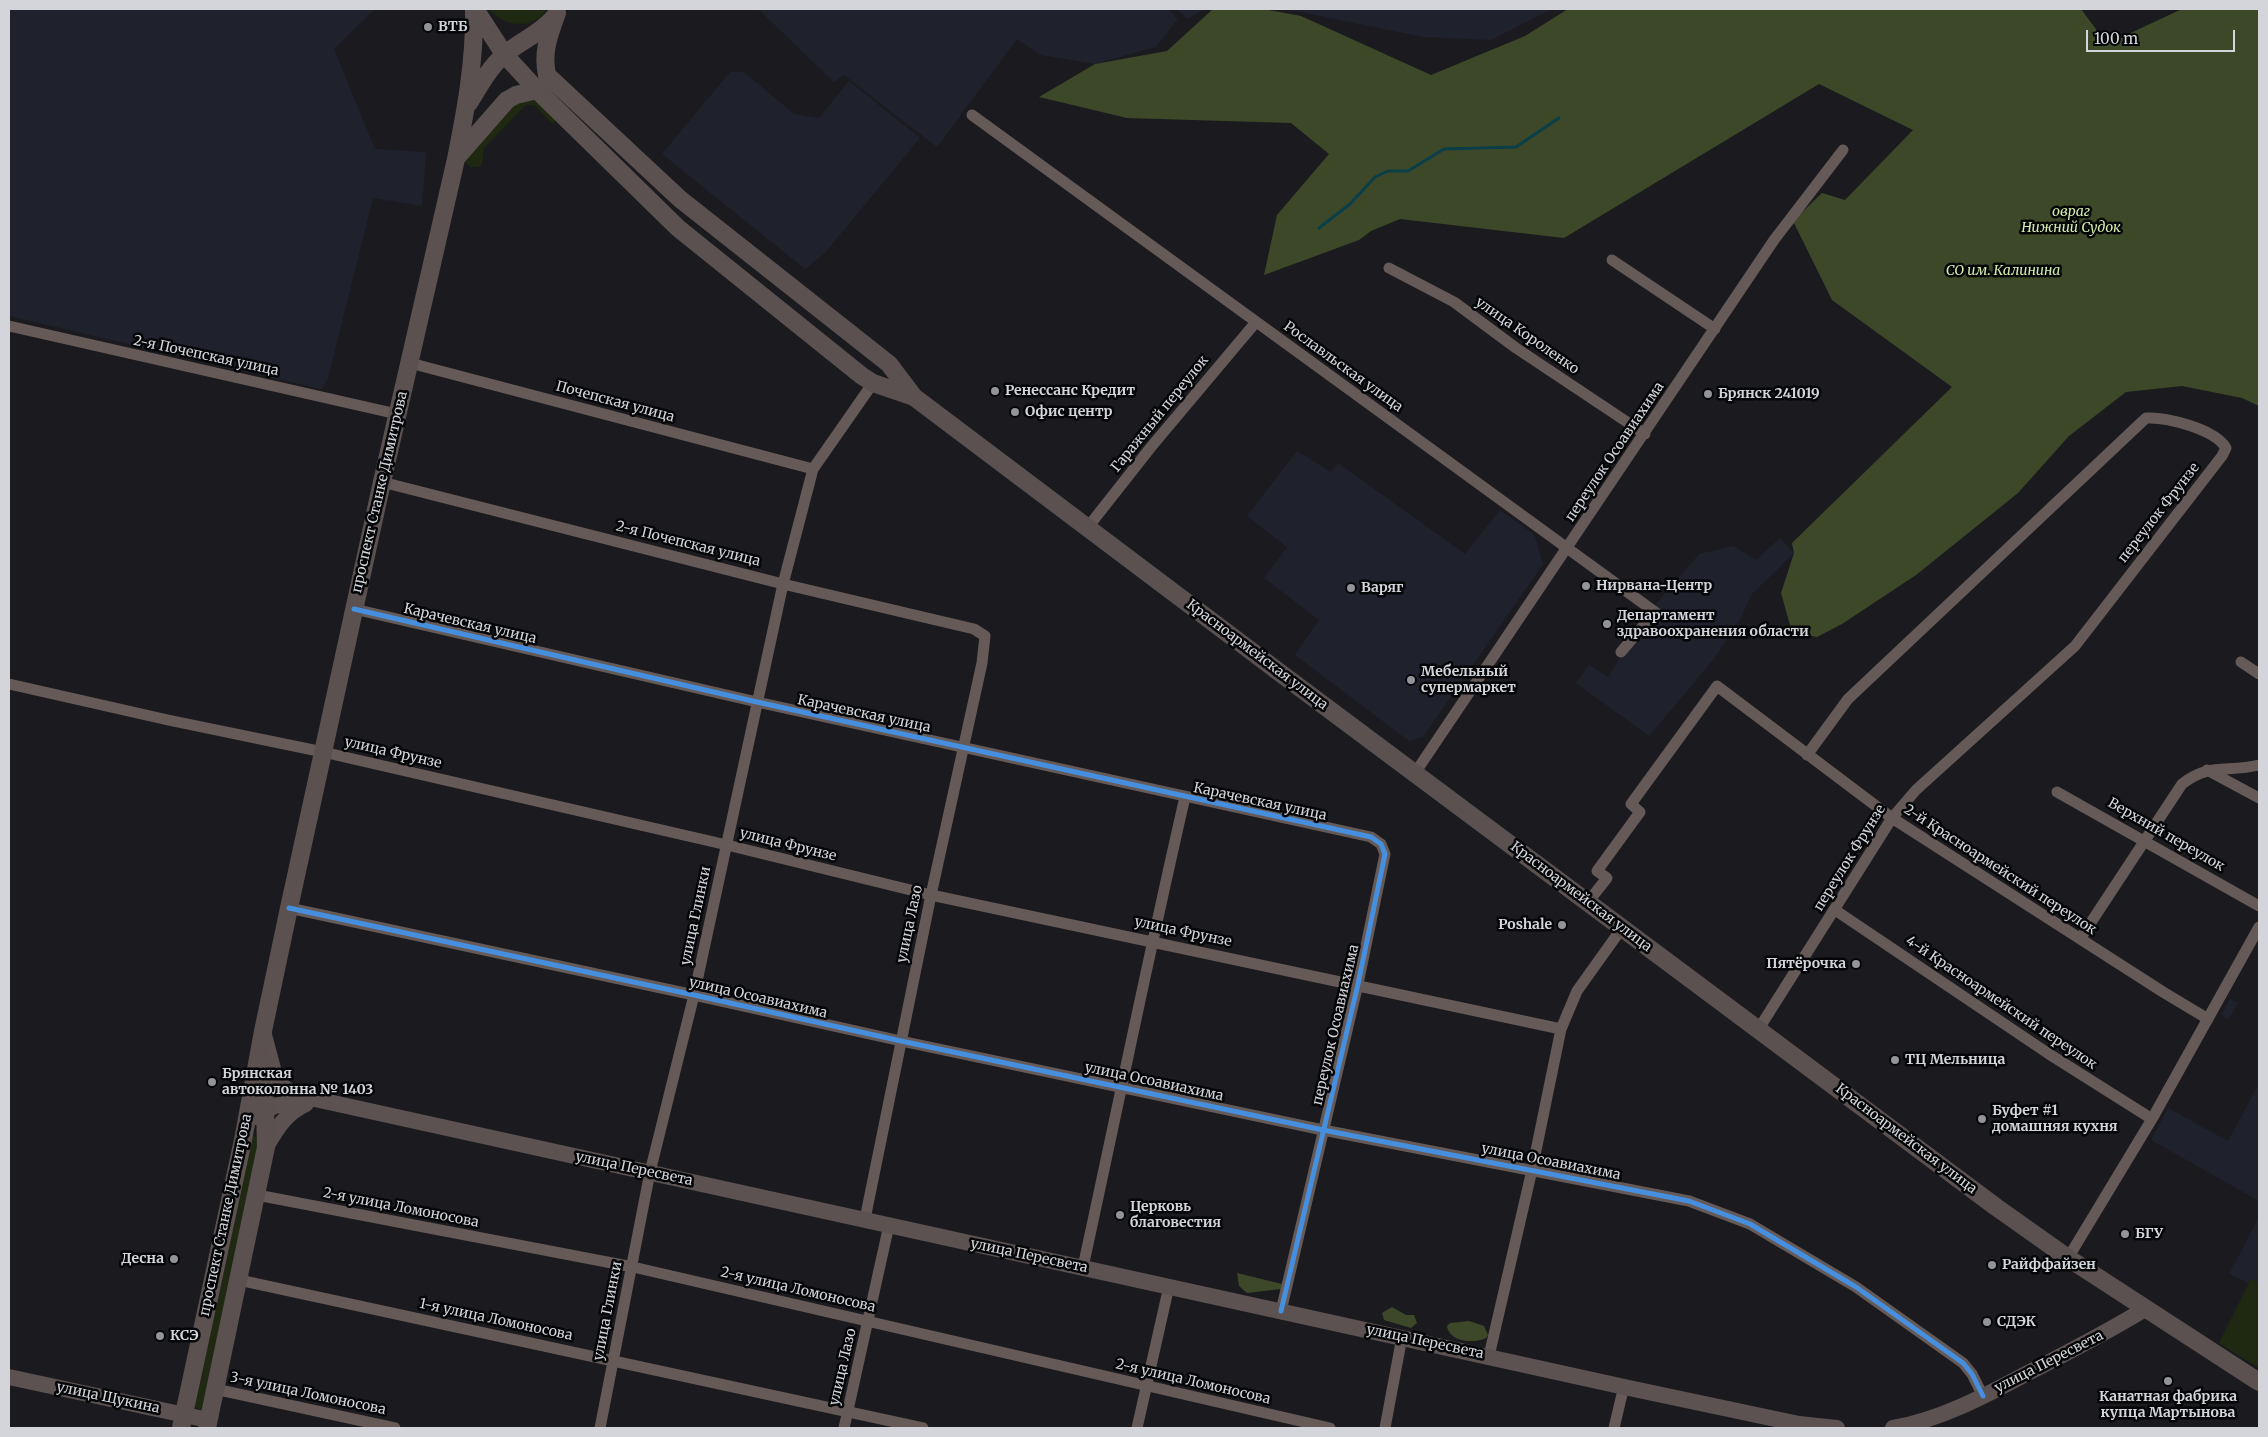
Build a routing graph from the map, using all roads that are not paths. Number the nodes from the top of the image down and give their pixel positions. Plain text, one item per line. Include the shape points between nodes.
1 (558, 11) edge
2 (477, 12) edge
3 (535, 33) junction
4 (504, 54) junction
5 (537, 90) junction
6 (466, 108) junction
7 (972, 116) dead end
8 (1843, 150) dead end
9 (456, 159) junction
10 (1612, 260) dead end
11 (1389, 268) dead end
12 (1256, 322) junction
13 (9, 326) edge
14 (1715, 329) junction
15 (410, 363) junction
16 (874, 383) junction
17 (914, 397) junction
18 (397, 414) junction
19 (1644, 434) junction
20 (813, 469) junction
21 (382, 482) junction
22 (1088, 527) junction
23 (1568, 549) junction
24 (784, 584) junction
25 (354, 608) junction
26 (985, 636) joint
27 (1621, 652) dead end
28 (2242, 662) dead end
29 (2259, 674) edge
30 (9, 684) edge
31 (757, 702) junction
32 (963, 747) junction
33 (323, 752) junction
34 (1807, 755) junction
35 (2259, 765) edge
36 (2206, 770) junction
37 (1415, 773) junction
38 (2057, 792) dead end
39 (1185, 797) junction
40 (2259, 798) edge
41 (1892, 818) junction
42 (1371, 837) joint
43 (2146, 840) junction
44 (727, 845) junction
45 (931, 896) junction
46 (1588, 902) junction
47 (2259, 906) edge
48 (289, 908) junction
49 (1835, 910) junction
50 (2259, 927) edge
51 (1622, 928) junction
52 (2080, 939) junction
53 (1152, 941) junction
54 (1358, 984) junction
55 (694, 994) junction
56 (2208, 1019) junction
57 (1561, 1029) junction
58 (1758, 1030) junction
59 (263, 1031) junction
60 (901, 1042) junction
61 (1123, 1087) junction
62 (315, 1099) junction
63 (266, 1111) junction
64 (2152, 1119) junction
65 (1323, 1130) junction
66 (243, 1140) junction
67 (266, 1147) junction
68 (1532, 1170) junction
69 (650, 1172) junction
70 (257, 1195) junction
71 (865, 1219) junction
72 (888, 1225) junction
73 (2068, 1258) junction
74 (633, 1267) junction
75 (1083, 1267) junction
76 (239, 1280) junction
77 (1169, 1286) junction
78 (2145, 1309) junction
79 (1281, 1311) junction
80 (869, 1321) junction
81 (1402, 1337) junction
82 (1489, 1356) junction
83 (614, 1361) junction
84 (9, 1377) edge
85 (2259, 1382) edge
86 (1624, 1386) junction
87 (1146, 1387) junction
88 (215, 1389) junction
89 (1983, 1396) junction
90 (848, 1413) junction
91 (182, 1422) edge
92 (207, 1424) edge
93 (396, 1428) edge
94 (600, 1428) edge
95 (844, 1428) edge
96 (923, 1428) edge
97 (1137, 1428) edge
98 (1330, 1428) edge
99 (1385, 1428) edge
100 (1614, 1428) edge
101 (1837, 1428) edge
102 (1893, 1428) edge

1 - 3 main road via 548,25
1 - 17 main road via 546,44 544,62 547,75 680,199 889,364
2 - 3 main road via 492,29 506,35 521,37
2 - 4 main road
2 - 6 main road
3 - 4 main road
4 - 5 main road
4 - 6 main road
5 - 9 main road, проспект Станке Димитрова via 516,94 507,100
5 - 16 main road via 678,228
6 - 9 main road, проспект Станке Димитрова
7 - 12 street, Рославльская улица
8 - 14 street, переулок Осоавиахима via 1774,240
9 - 15 main road, проспект Станке Димитрова
10 - 14 street
11 - 19 street, улица Короленко via 1454,302
12 - 22 street, Гаражный переулок via 1151,446
12 - 23 street, Рославльская улица
13 - 18 street, 2-я Почепская улица
14 - 19 street, переулок Осоавиахима
15 - 18 main road, проспект Станке Димитрова
15 - 20 street, Почепская улица
16 - 17 main road
16 - 20 street
17 - 22 main road, Красноармейская улица
18 - 21 main road, проспект Станке Димитрова
19 - 23 street, переулок Осоавиахима
20 - 24 street, улица Глинки
21 - 24 street, 2-я Почепская улица
21 - 25 main road, проспект Станке Димитрова
22 - 37 main road, Красноармейская улица
23 - 27 street, Рославльская улица via 1655,612
23 - 37 street, переулок Осоавиахима
24 - 26 street, 2-я Почепская улица via 974,629
24 - 31 street, улица Глинки
25 - 31 street, Карачевская улица
25 - 33 main road, проспект Станке Димитрова
26 - 32 street, улица Лазо
28 - 29 street
30 - 33 street, улица Фрунзе
31 - 32 street, Карачевская улица
31 - 44 street, улица Глинки
32 - 39 street, Карачевская улица
32 - 45 street, улица Лазо
33 - 44 street, улица Фрунзе
33 - 48 main road, проспект Станке Димитрова
34 - 41 street, 2-й Красноармейский переулок
34 - 41 street, переулок Фрунзе via 1848,699 2146,418 2172,420 2223,442 2226,448 2222,456 2075,646 1916,790
34 - 46 street, 2-й Красноармейский переулок via 1718,686 1631,804 1640,812 1597,871 1607,878
35 - 36 street
36 - 40 street
36 - 43 street via 2194,774 2182,784
37 - 46 main road, Красноармейская улица
38 - 43 street, Верхний переулок
39 - 42 street, Карачевская улица
39 - 53 street
41 - 49 street, переулок Фрунзе
41 - 52 street, 2-й Красноармейский переулок
42 - 54 street, переулок Осоавиахима via 1381,844 1385,854
43 - 47 street, Верхний переулок
43 - 52 street
44 - 45 street, улица Фрунзе
44 - 55 street, улица Глинки
45 - 53 street, улица Фрунзе
45 - 60 street, улица Лазо
46 - 51 main road, Красноармейская улица
48 - 55 street, улица Осоавиахима
48 - 59 main road, проспект Станке Димитрова
49 - 58 street, переулок Фрунзе
49 - 64 street, 4-й Красноармейский переулок
50 - 56 street
51 - 57 street via 1577,992
51 - 58 main road, Красноармейская улица
52 - 56 street, 2-й Красноармейский переулок
53 - 54 street, улица Фрунзе
53 - 61 street
54 - 57 street, улица Фрунзе
54 - 65 street, переулок Осоавиахима
55 - 60 street, улица Осоавиахима
55 - 69 street, улица Глинки
56 - 64 street
57 - 68 street
58 - 73 main road, Красноармейская улица
59 - 62 main road, улица Пересвета via 276,1080 290,1092
59 - 63 main road, проспект Станке Димитрова
59 - 66 main road, проспект Станке Димитрова
60 - 61 street, улица Осоавиахима
60 - 71 street, улица Лазо
61 - 65 street, улица Осоавиахима
61 - 75 street
62 - 63 main road via 274,1106
62 - 67 main road via 287,1115
62 - 69 main road, улица Пересвета
63 - 66 main road via 257,1116
63 - 67 main road, проспект Станке Димитрова
64 - 73 street
65 - 68 street, улица Осоавиахима
65 - 79 street, переулок Осоавиахима
66 - 91 main road, проспект Станке Димитрова
67 - 70 main road, проспект Станке Димитрова
68 - 82 street
68 - 89 street, улица Осоавиахима via 1689,1201 1750,1224 1856,1287 1963,1363
69 - 71 main road, улица Пересвета
69 - 74 street, улица Глинки
70 - 74 street, 2-я улица Ломоносова
70 - 76 main road, проспект Станке Димитрова
71 - 72 main road, улица Пересвета
72 - 75 main road, улица Пересвета
72 - 80 street, улица Лазо
73 - 78 main road, Красноармейская улица
74 - 80 street, 2-я улица Ломоносова
74 - 83 street, улица Глинки
75 - 77 main road, улица Пересвета
76 - 83 street, 1-я улица Ломоносова
76 - 88 main road, проспект Станке Димитрова
77 - 79 main road, улица Пересвета
77 - 87 street
78 - 85 main road, Красноармейская улица
78 - 89 main road, улица Пересвета
79 - 81 main road, улица Пересвета
80 - 87 street, 2-я улица Ломоносова
80 - 90 street, улица Лазо
81 - 82 main road, улица Пересвета
81 - 99 street
82 - 86 main road, улица Пересвета
83 - 90 street, 1-я улица Ломоносова
83 - 94 street, улица Глинки
84 - 91 main road, улица Щукина
86 - 100 street
86 - 101 main road, улица Пересвета via 1799,1424
87 - 97 street
87 - 98 street, 2-я улица Ломоносова
88 - 92 main road, проспект Станке Димитрова
88 - 93 street, 3-я улица Ломоносова
89 - 102 main road, улица Пересвета via 1912,1425
90 - 95 street, улица Лазо
90 - 96 street, 1-я улица Ломоносова
91 - 92 main road, улица Щукина

